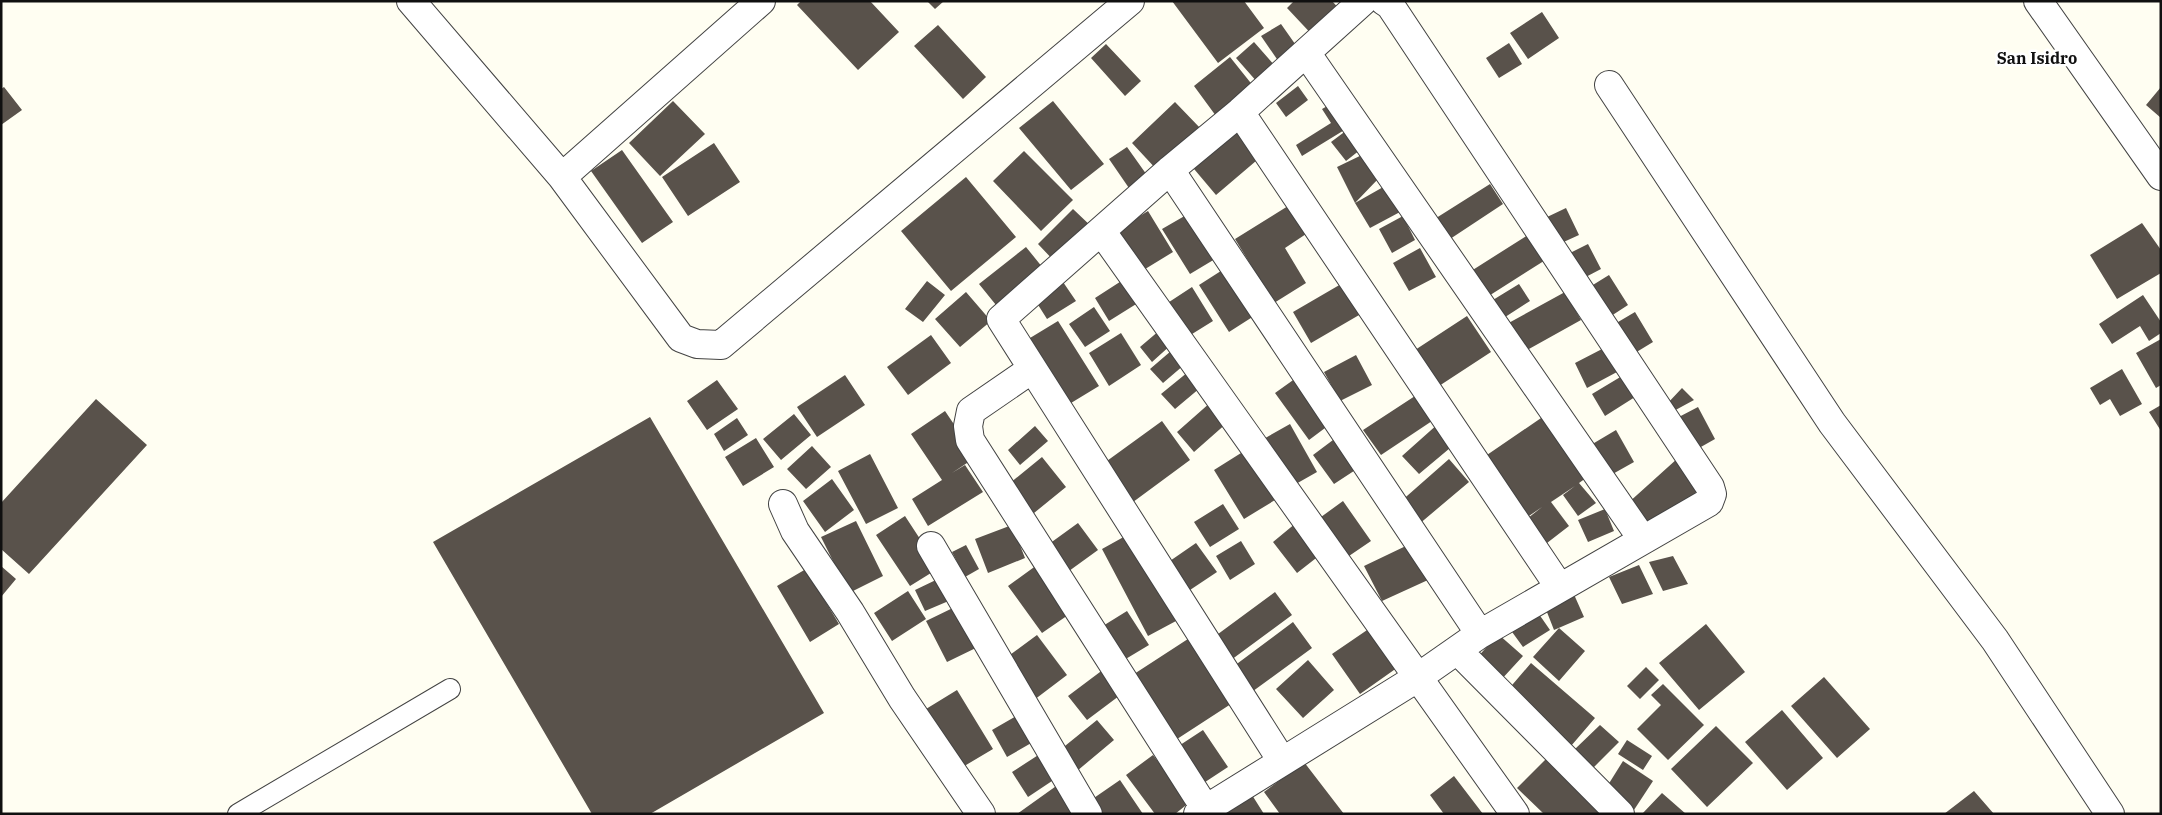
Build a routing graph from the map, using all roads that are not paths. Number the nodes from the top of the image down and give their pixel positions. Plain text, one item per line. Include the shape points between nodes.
1 (761, 1) edge
2 (1130, 1) edge
3 (1363, 1) edge
4 (1384, 1) edge
5 (2038, 1) edge
6 (414, 3) edge
7 (1307, 54) junction
8 (1609, 85) dead end
9 (1240, 112) junction
10 (1170, 170) junction
11 (2161, 176) edge
12 (562, 177) junction
13 (1102, 232) junction
14 (1032, 369) junction
15 (783, 504) dead end
16 (1643, 540) junction
17 (931, 546) dead end
18 (1560, 588) junction
19 (1480, 634) junction
20 (1458, 651) junction
21 (1418, 678) junction
22 (450, 689) dead end
23 (1282, 761) junction
24 (1202, 811) edge
25 (238, 814) edge
26 (981, 814) edge
27 (1088, 814) edge
28 (1516, 814) edge
29 (1620, 814) edge
30 (2110, 814) edge

1 - 12 street
2 - 12 street via 721,345 697,344 681,338
3 - 7 street
4 - 16 street via 1390,5 1710,487 1709,502
5 - 11 street
6 - 12 street
7 - 9 street
7 - 16 street
8 - 30 street via 1832,423 1996,640
9 - 10 street
9 - 18 street
10 - 13 street
10 - 19 street
13 - 14 street via 1001,319
13 - 21 street
14 - 23 street
14 - 24 street via 971,411 970,440
15 - 26 street via 795,531
16 - 18 street
17 - 27 street
18 - 19 street
19 - 20 street
20 - 21 street
20 - 29 street
21 - 23 street
21 - 28 street
22 - 25 lane
23 - 24 street

